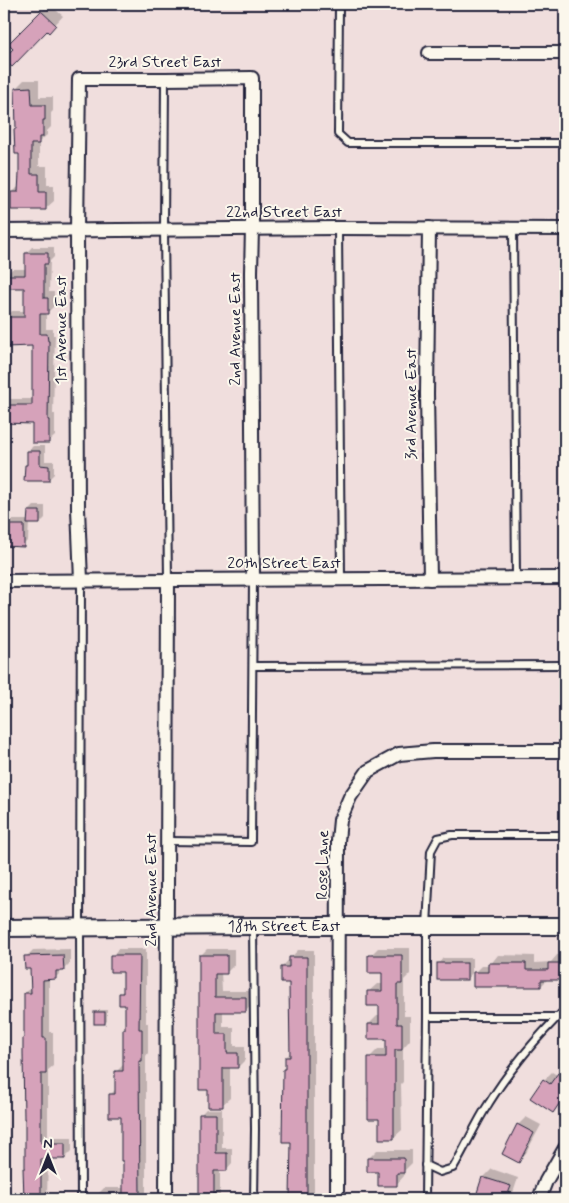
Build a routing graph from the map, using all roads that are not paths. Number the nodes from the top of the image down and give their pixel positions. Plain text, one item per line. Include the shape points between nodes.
1 (338, 4) edge
2 (429, 53) dead end
3 (565, 53) edge
4 (252, 78) joint
5 (78, 79) joint
6 (165, 79) junction
7 (565, 143) edge
8 (252, 228) junction
9 (338, 228) junction
10 (428, 228) junction
11 (164, 229) junction
12 (513, 229) junction
13 (565, 229) edge
14 (77, 230) junction
15 (4, 231) edge
16 (516, 578) junction
17 (565, 578) edge
18 (341, 579) junction
19 (430, 579) junction
20 (4, 580) edge
21 (81, 580) junction
22 (168, 580) junction
23 (253, 580) junction
24 (565, 665) edge
25 (253, 666) junction
26 (565, 751) edge
27 (565, 835) edge
28 (167, 841) junction
29 (254, 926) junction
30 (338, 926) junction
31 (427, 926) junction
32 (565, 926) edge
33 (167, 927) junction
34 (4, 928) edge
35 (80, 928) junction
36 (565, 1010) edge
37 (427, 1017) junction
38 (558, 1017) junction
39 (565, 1148) edge
40 (425, 1165) junction
41 (81, 1199) edge
42 (166, 1199) edge
43 (254, 1199) edge
44 (337, 1199) edge
45 (425, 1199) edge
46 (539, 1199) edge

1 - 7 lane via 338,134 348,143
2 - 3 street
4 - 6 street, 23rd Street East
4 - 8 street, 2nd Avenue East
5 - 6 street, 23rd Street East
5 - 14 street, 1st Avenue East
6 - 11 lane
8 - 9 street, 22nd Street East
8 - 11 street, 22nd Street East
8 - 23 street, 2nd Avenue East
9 - 10 street, 22nd Street East
9 - 18 lane
10 - 12 street, 22nd Street East
10 - 19 street, 3rd Avenue East
11 - 14 street, 22nd Street East
11 - 22 lane
12 - 13 street, 22nd Street East
12 - 16 lane
14 - 15 street, 22nd Street East
14 - 21 street, 1st Avenue East
16 - 17 street, 20th Street East
16 - 19 street, 20th Street East
18 - 19 street, 20th Street East
18 - 23 street, 20th Street East
20 - 21 street, 20th Street East
21 - 22 street, 20th Street East
21 - 35 lane
22 - 23 street, 20th Street East
22 - 28 street, 2nd Avenue East
23 - 25 lane
24 - 25 lane
25 - 28 lane via 251,842
26 - 30 street, Rose Lane via 398,754 368,771 350,797 340,820
27 - 31 lane via 452,835 438,838 432,850
28 - 33 street, 2nd Avenue East
29 - 30 street, 18th Street East
29 - 33 street, 18th Street East
29 - 43 lane
30 - 31 street, 18th Street East
30 - 44 street, Rose Lane
31 - 32 street, 18th Street East
31 - 37 lane
33 - 35 street, 18th Street East
33 - 42 street, 2nd Avenue East
34 - 35 street, 18th Street East
35 - 41 lane
36 - 38 lane
37 - 38 lane
37 - 40 lane
38 - 40 lane via 488,1103 453,1168 440,1172
39 - 46 street
40 - 45 lane

